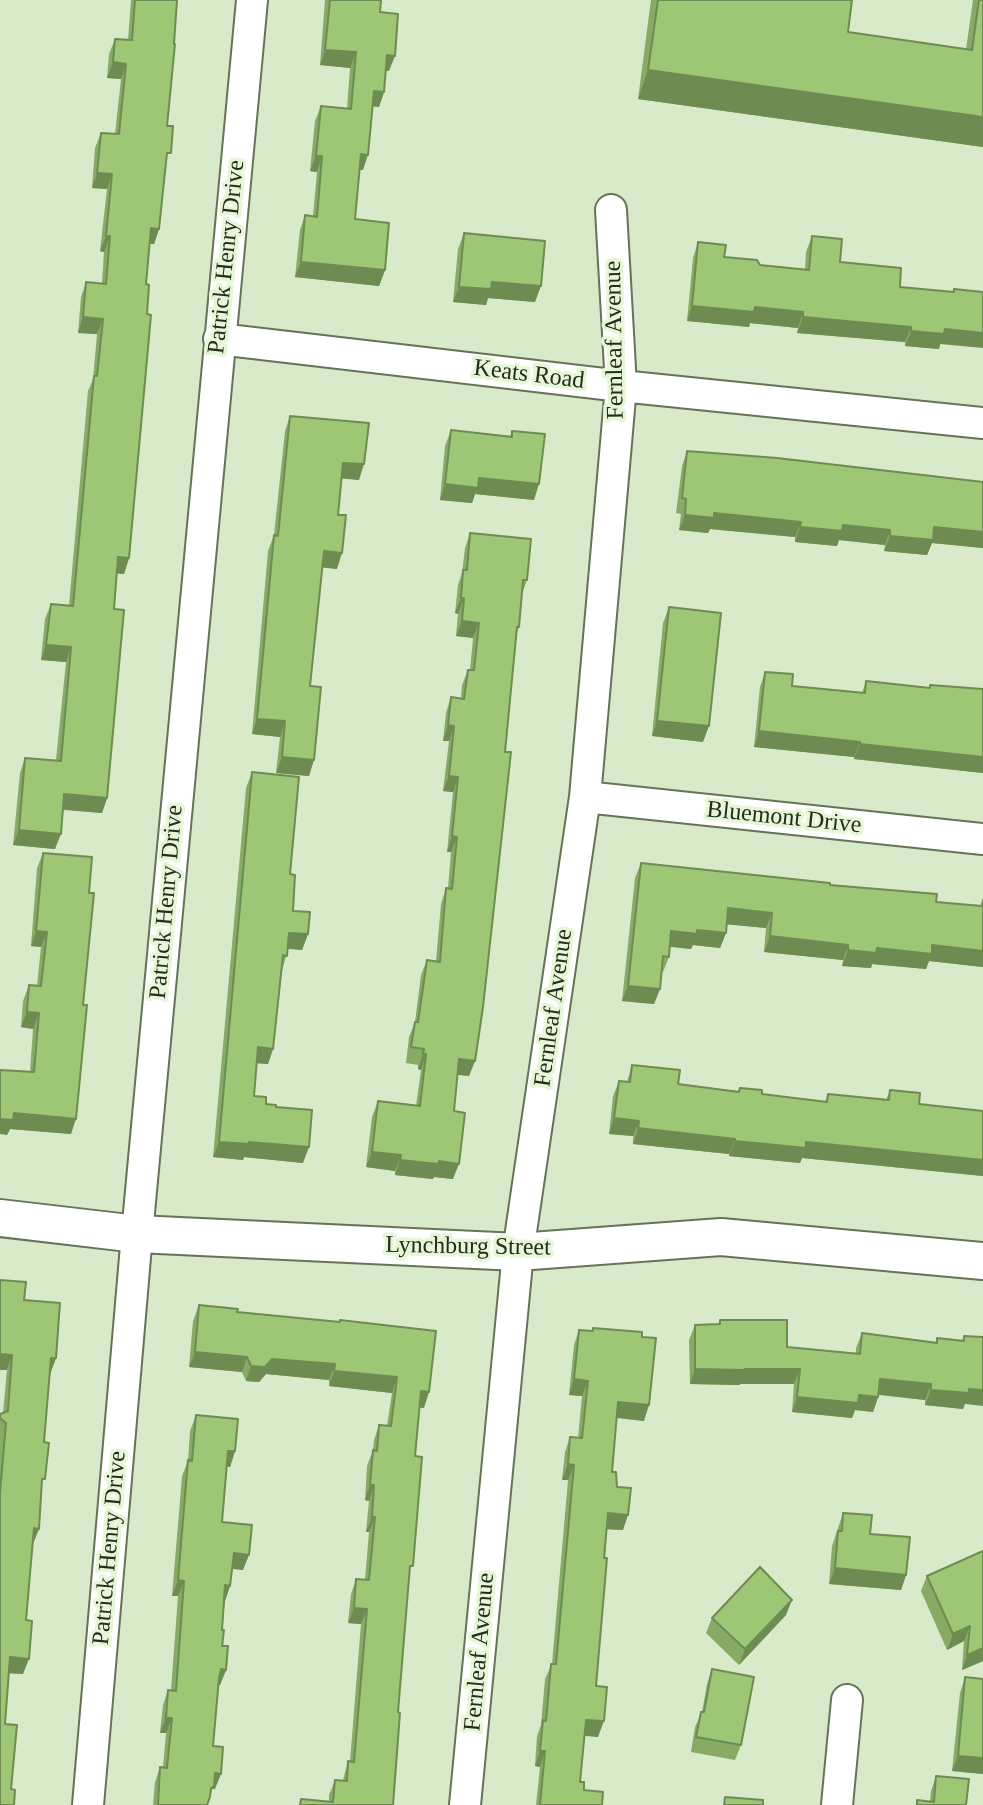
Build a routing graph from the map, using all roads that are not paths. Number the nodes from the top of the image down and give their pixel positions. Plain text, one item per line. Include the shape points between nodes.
1 (252, 0) edge
2 (611, 210) dead end
3 (219, 339) junction
4 (621, 386) junction
5 (983, 423) edge
6 (585, 797) junction
7 (983, 839) edge
8 (0, 1218) edge
9 (137, 1234) junction
10 (518, 1252) junction
11 (983, 1261) edge
12 (847, 1700) dead end
13 (88, 1805) edge
14 (465, 1805) edge
15 (837, 1805) edge

1 - 3 street, Patrick Henry Drive
2 - 4 street, Fernleaf Avenue
3 - 4 street, Keats Road
3 - 9 street, Patrick Henry Drive
4 - 5 street, Keats Road
4 - 6 street, Fernleaf Avenue
6 - 7 street, Bluemont Drive
6 - 10 street, Fernleaf Avenue
8 - 9 street, Lynchburg Street
9 - 10 street, Lynchburg Street
9 - 13 street, Patrick Henry Drive
10 - 11 street, Lynchburg Street via 721,1237
10 - 14 street, Fernleaf Avenue
12 - 15 street

